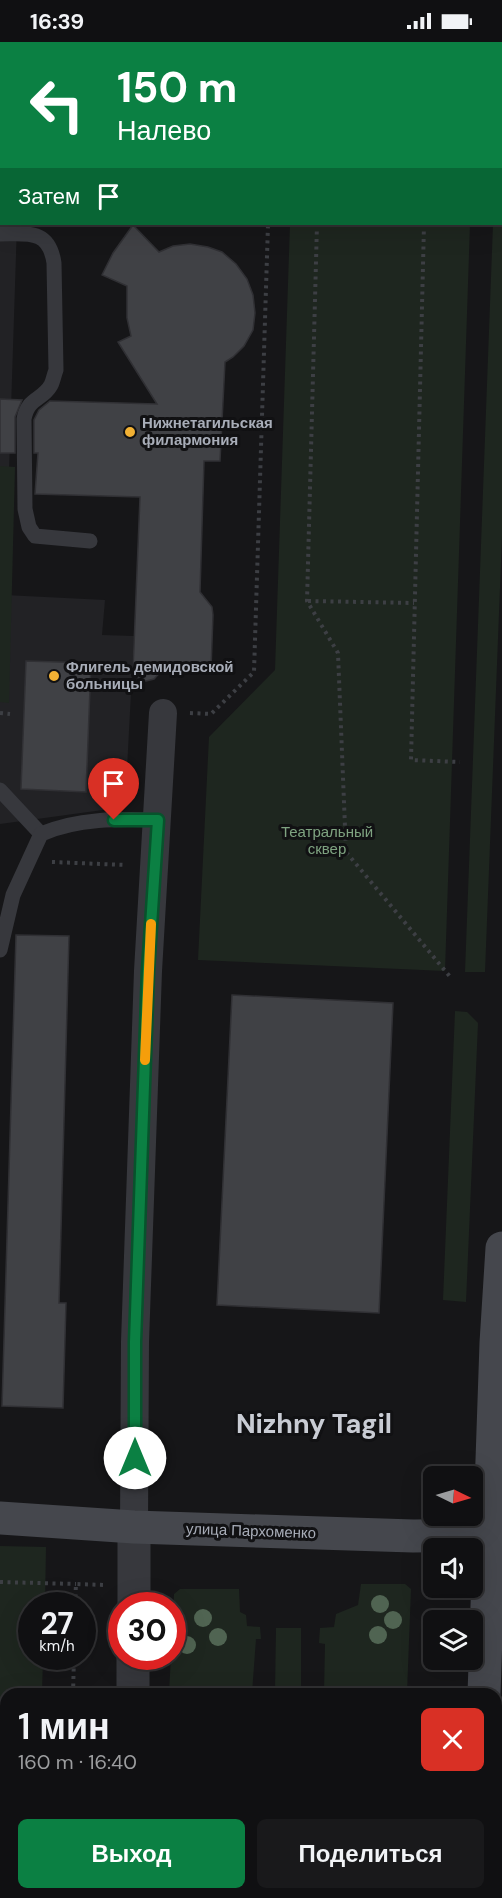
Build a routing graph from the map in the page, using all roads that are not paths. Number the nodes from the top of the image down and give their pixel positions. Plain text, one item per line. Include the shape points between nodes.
1 (0, 234) edge
2 (90, 541) dead end
3 (163, 713) road end
4 (0, 790) edge
5 (158, 820) junction
6 (41, 834) junction
7 (0, 950) edge
8 (502, 1248) edge
9 (0, 1518) edge
10 (134, 1527) junction
11 (496, 1535) edge
12 (134, 1592) edge
13 (133, 1670) edge
14 (133, 1688) edge
15 (484, 1688) edge

1 - 2 lane via 34,234 46,242 54,263 56,370 45,393 26,408 24,419 25,509 29,527 35,536
3 - 5 street
4 - 6 lane
5 - 6 lane via 76,822
5 - 10 street via 148,971 135,1331
6 - 7 lane via 13,895
8 - 11 main road via 496,1342
9 - 10 main road, улица Пархоменко
10 - 11 main road, улица Пархоменко
10 - 12 street
11 - 15 main road
13 - 14 street

